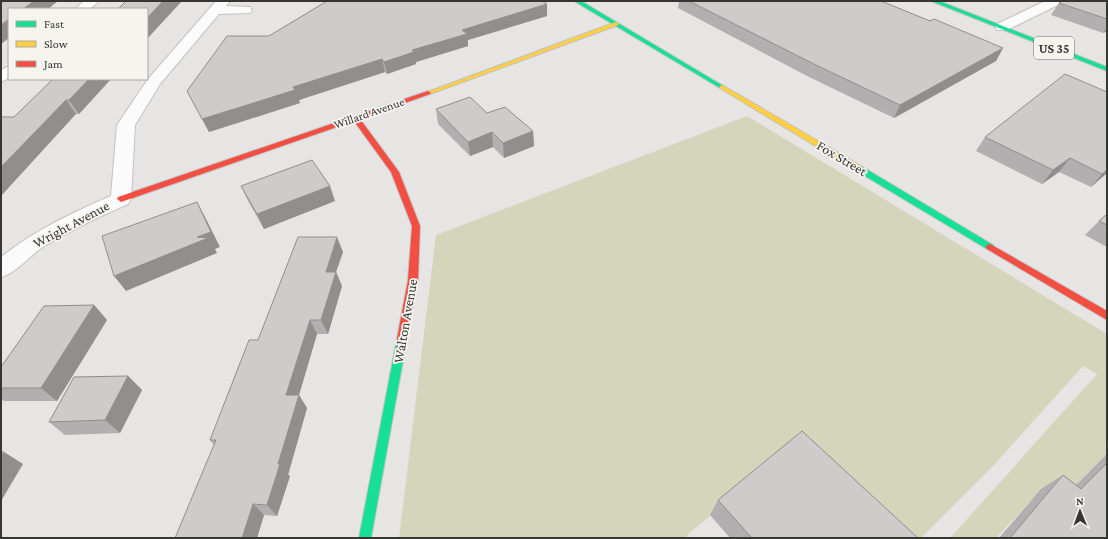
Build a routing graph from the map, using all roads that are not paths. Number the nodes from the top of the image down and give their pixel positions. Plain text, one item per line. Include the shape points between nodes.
1 (92, 1) edge
2 (577, 1) edge
3 (934, 1) edge
4 (1055, 1) edge
5 (219, 6) edge
6 (83, 8) edge
7 (244, 10) dead end
8 (616, 24) junction
9 (1002, 27) junction
10 (1107, 68) edge
11 (356, 119) junction
12 (121, 199) junction
13 (1, 269) edge
14 (1107, 316) edge
15 (365, 538) edge

1 - 6 street
2 - 8 street, Fox Street
3 - 9 street, US 35
4 - 9 street
5 - 7 street, Wright Avenue
5 - 12 street, Wright Avenue via 154,82 126,125
8 - 11 street, Willard Avenue
8 - 14 street, Fox Street
9 - 10 street, US 35
11 - 12 street, Willard Avenue
11 - 15 street, Walton Avenue via 395,172 416,226 413,280
12 - 13 street, Wright Avenue via 68,223 34,243

